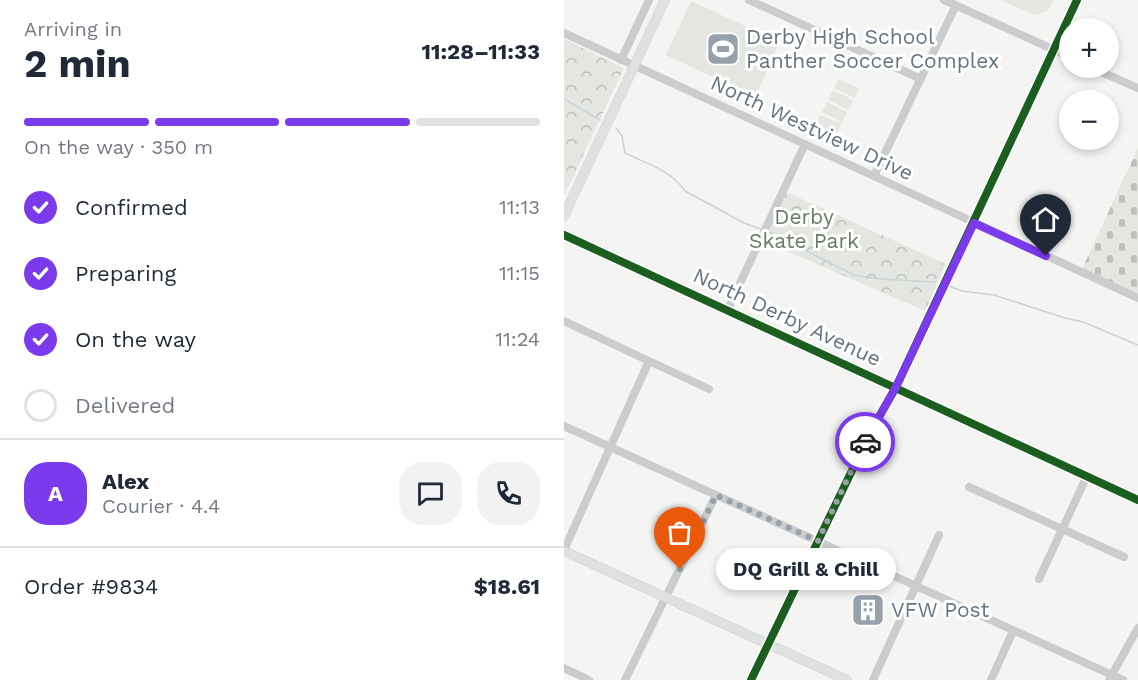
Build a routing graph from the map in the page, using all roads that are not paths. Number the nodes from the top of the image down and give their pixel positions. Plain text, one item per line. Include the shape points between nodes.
1 (649, 0) edge
2 (665, 0) edge
3 (749, 0) edge
4 (944, 0) edge
5 (1077, 0) edge
6 (956, 5) junction
7 (564, 33) edge
8 (1055, 50) junction
9 (1059, 52) edge
10 (621, 60) junction
11 (634, 66) junction
12 (1115, 78) edge
13 (921, 79) junction
14 (1138, 88) edge
15 (805, 144) junction
16 (874, 176) junction
17 (564, 216) edge
18 (974, 223) junction
19 (564, 235) edge
20 (1138, 298) edge
21 (728, 309) junction
22 (564, 321) edge
23 (649, 361) junction
24 (896, 387) junction
25 (709, 389) dead end
26 (564, 426) edge
27 (610, 447) junction
28 (1087, 476) junction
29 (969, 487) dead end
30 (716, 495) junction
31 (1138, 500) edge
32 (1062, 529) junction
33 (939, 535) dead end
34 (818, 541) junction
35 (564, 551) edge
36 (1124, 557) dead end
37 (1039, 579) dead end
38 (916, 587) junction
39 (666, 597) junction
40 (1138, 628) edge
41 (1013, 631) junction
42 (768, 644) junction
43 (564, 668) edge
44 (1110, 677) edge
45 (588, 680) edge
46 (625, 680) edge
47 (751, 680) edge
48 (847, 680) edge
49 (873, 680) edge
50 (991, 680) edge
51 (1123, 680) edge

1 - 10 street
2 - 11 main road
3 - 13 street
4 - 6 street
5 - 8 street
6 - 8 street
6 - 13 street
7 - 10 street, North Westview Drive
8 - 9 street
8 - 18 street
10 - 11 street, North Westview Drive
11 - 15 street, North Westview Drive
11 - 17 main road
12 - 14 street
13 - 16 street
15 - 16 street, North Westview Drive
15 - 21 street
16 - 18 street, North Westview Drive
18 - 20 street, North Westview Drive
18 - 24 street
19 - 21 street, North Derby Avenue
21 - 24 street, North Derby Avenue
22 - 23 street
23 - 25 street
23 - 27 street
24 - 28 street, North Derby Avenue
24 - 34 street
26 - 27 street
27 - 30 street
27 - 35 street
28 - 31 street, North Derby Avenue
28 - 32 street
29 - 32 street
30 - 34 street
30 - 39 street
32 - 36 street
32 - 37 street
33 - 38 street
34 - 38 street
34 - 42 street
35 - 39 main road
38 - 41 street
38 - 49 street
39 - 42 main road
39 - 46 street
40 - 44 street
41 - 44 street
41 - 50 street
42 - 47 street
42 - 48 main road
43 - 45 street
44 - 51 street

